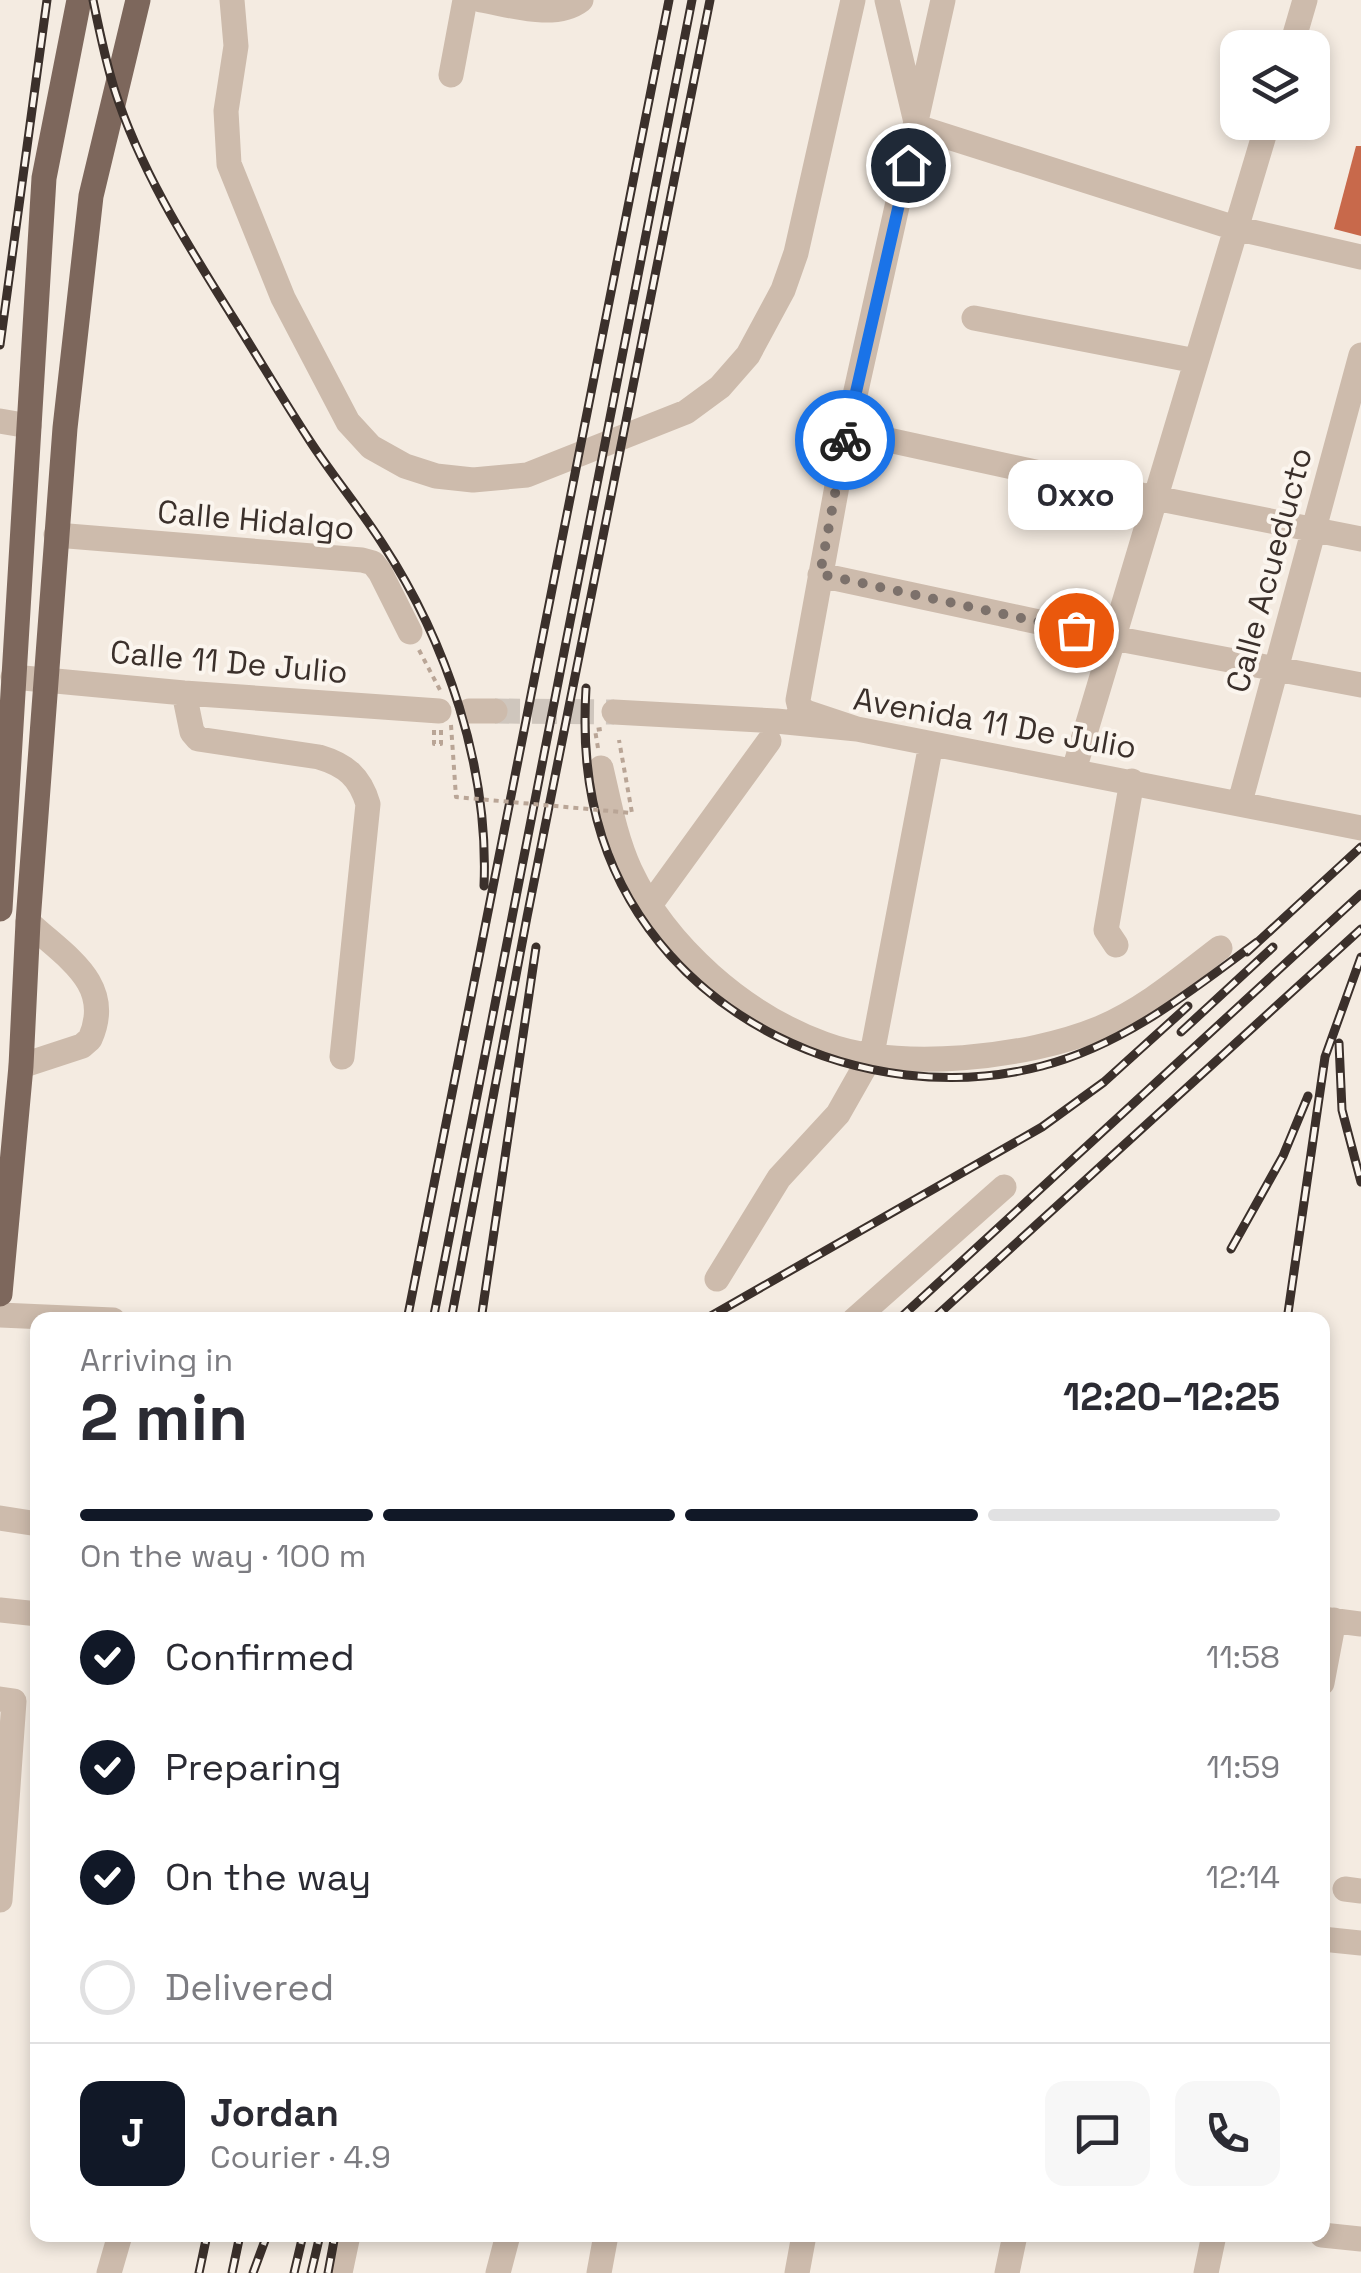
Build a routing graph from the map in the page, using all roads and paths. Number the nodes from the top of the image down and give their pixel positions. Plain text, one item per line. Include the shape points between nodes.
1 (79, 0) edge
2 (138, 0) edge
3 (232, 0) edge
4 (465, 0) edge
5 (481, 0) edge
6 (582, 0) edge
7 (853, 0) edge
8 (866, 0) edge
9 (887, 0) edge
10 (943, 0) edge
11 (1305, 0) edge
12 (1296, 30) edge
13 (844, 42) junction
14 (451, 75) dead end
15 (917, 127) junction
16 (1262, 140) edge
17 (1235, 228) junction
18 (1361, 257) edge
19 (974, 318) dead end
20 (1361, 355) edge
21 (1196, 361) junction
22 (0, 420) edge
23 (29, 426) junction
24 (64, 428) junction
25 (847, 432) junction
26 (1155, 498) junction
27 (1314, 530) junction
28 (56, 535) junction
29 (1361, 538) edge
30 (820, 574) junction
31 (410, 632) dead end
32 (1113, 638) junction
33 (1276, 668) junction
34 (13, 677) junction
35 (45, 680) junction
36 (1361, 685) edge
37 (184, 694) junction
38 (614, 712) tunnel mouth
39 (463, 715) joint
40 (858, 729) junction
41 (619, 740) dead end
42 (769, 742) dead end
43 (931, 744) junction
44 (601, 768) dead end
45 (1074, 770) junction
46 (1132, 782) junction
47 (1240, 802) junction
48 (1361, 828) edge
49 (650, 904) junction
50 (0, 910) edge
51 (0, 917) edge
52 (28, 922) junction
53 (1116, 945) dead end
54 (1220, 948) dead end
55 (872, 1054) junction
56 (342, 1056) dead end
57 (20, 1066) junction
58 (1004, 1186) dead end
59 (716, 1280) dead end
60 (0, 1294) edge
61 (863, 1312) edge
62 (0, 1315) edge
63 (30, 1316) edge
64 (0, 1518) edge
65 (30, 1523) edge
66 (0, 1610) edge
67 (30, 1613) edge
68 (1330, 1619) edge
69 (1361, 1624) edge
70 (17, 1701) edge
71 (0, 1900) edge
72 (1330, 1940) edge
73 (1361, 1943) edge
74 (1330, 2236) edge
75 (1361, 2238) edge
76 (118, 2242) edge
77 (347, 2242) edge
78 (506, 2242) edge
79 (605, 2242) edge
80 (803, 2242) edge
81 (1014, 2242) edge
82 (1213, 2242) edge
83 (109, 2273) edge
84 (340, 2273) edge
85 (498, 2273) edge
86 (599, 2273) edge
87 (797, 2273) edge
88 (1008, 2273) edge
89 (1206, 2273) edge

1 - 23 main road via 44,178
2 - 24 main road via 92,196
3 - 13 street via 229,164 283,298 348,422 371,446 405,466 473,480 527,474 686,412 748,356 796,252
4 - 14 street
5 - 6 street via 544,11
7 - 13 street
8 - 13 street
9 - 15 street
10 - 15 street
11 - 12 street
15 - 17 street
15 - 25 street
16 - 17 street
17 - 18 street
17 - 21 street
19 - 21 street
20 - 27 street, Calle Acueducto
21 - 26 street
22 - 23 street
23 - 24 main road
23 - 34 main road
24 - 28 main road
25 - 26 street
25 - 30 street
26 - 27 street
26 - 32 street
27 - 29 street
27 - 33 street, Calle Acueducto
28 - 31 street, Calle Hidalgo via 373,564
28 - 35 main road
30 - 32 street
30 - 40 street via 798,700 806,712
32 - 33 street
32 - 45 street
33 - 36 street
33 - 47 street, Calle Acueducto
34 - 35 street, Calle 11 De Julio
34 - 50 main road
35 - 37 street, Calle 11 De Julio
35 - 52 main road
37 - 39 street, Calle 11 De Julio
37 - 56 street via 198,739 337,762 362,786 368,804
38 - 40 street, Avenida 11 De Julio
39 - 41 path, bridge via 456,797 632,814
40 - 43 street, Avenida 11 De Julio
42 - 49 street
43 - 45 street, Avenida 11 De Julio
43 - 55 street
44 - 49 street via 614,826
45 - 46 street, Avenida 11 De Julio
46 - 47 street, Avenida 11 De Julio
46 - 53 street via 1106,930
47 - 48 street, Avenida 11 De Julio
49 - 55 street via 708,972 754,1006 824,1044
51 - 52 main road
52 - 57 main road
52 - 57 street via 90,980 96,999 90,1040
54 - 55 street via 1156,998 1102,1027 1049,1044 986,1056
55 - 59 street via 838,1114 779,1178
57 - 60 main road
58 - 61 street
62 - 63 street
64 - 65 street
66 - 67 street
68 - 69 street
70 - 71 street
72 - 73 street
74 - 75 street
76 - 83 street
77 - 84 street
78 - 85 street
79 - 86 street
80 - 87 street
81 - 88 street
82 - 89 street

